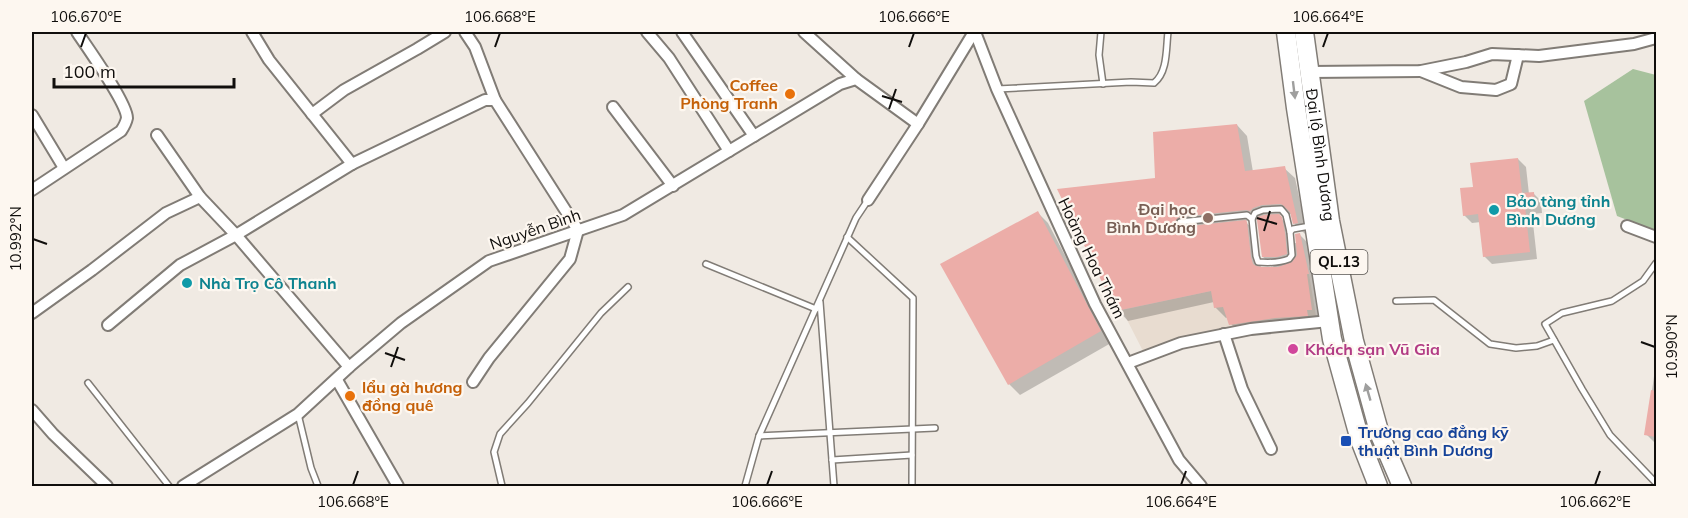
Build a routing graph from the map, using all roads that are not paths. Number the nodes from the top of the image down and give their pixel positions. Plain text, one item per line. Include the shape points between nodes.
1 (77, 32) edge
2 (252, 32) edge
3 (445, 32) edge
4 (465, 32) edge
5 (647, 32) edge
6 (682, 32) edge
7 (804, 32) edge
8 (975, 32) edge
9 (1101, 32) edge
10 (1168, 32) edge
11 (1286, 32) edge
12 (1304, 32) edge
13 (1656, 38) edge
14 (1518, 55) junction
15 (1421, 71) junction
16 (1310, 72) junction
17 (856, 79) junction
18 (1103, 84) junction
19 (998, 88) junction
20 (495, 100) junction
21 (613, 107) dead end
22 (312, 114) junction
23 (32, 115) edge
24 (918, 124) junction
25 (157, 135) dead end
26 (754, 136) junction
27 (729, 151) junction
28 (352, 164) junction
29 (64, 168) junction
30 (673, 186) junction
31 (32, 190) edge
32 (200, 197) junction
33 (868, 200) joint
34 (1252, 219) junction
35 (1180, 222) dead end
36 (1315, 226) junction
37 (1627, 226) dead end
38 (578, 230) junction
39 (1290, 231) junction
40 (236, 235) junction
41 (847, 237) junction
42 (1656, 237) edge
43 (1656, 263) edge
44 (706, 264) dead end
45 (628, 287) dead end
46 (820, 300) junction
47 (1396, 301) dead end
48 (816, 309) junction
49 (32, 313) edge
50 (1329, 321) junction
51 (108, 325) dead end
52 (1224, 334) junction
53 (1554, 340) junction
54 (1128, 363) junction
55 (350, 367) junction
56 (337, 380) junction
57 (473, 382) dead end
58 (88, 383) dead end
59 (32, 410) edge
60 (298, 414) junction
61 (935, 428) dead end
62 (912, 429) junction
63 (830, 432) junction
64 (759, 436) junction
65 (1271, 449) dead end
66 (912, 455) junction
67 (832, 460) junction
68 (1656, 483) edge
69 (108, 486) edge
70 (169, 486) edge
71 (183, 486) edge
72 (318, 486) edge
73 (398, 486) edge
74 (502, 486) edge
75 (745, 486) edge
76 (834, 486) edge
77 (912, 486) edge
78 (1201, 486) edge
79 (1378, 486) edge
80 (1402, 486) edge

1 - 29 street via 125,108 127,118 121,131
2 - 22 street
3 - 22 street via 344,90
4 - 20 street via 475,46
5 - 27 street via 669,58
6 - 26 street
7 - 17 street
8 - 19 street, Hoàng Hoa Thám
8 - 24 street, Hoàng Hoa Thám
9 - 18 lane
10 - 18 lane via 1161,78 1154,83
11 -> 36 highway, Đại lộ Bình Dương / QL.13
12 - 16 highway, Đại lộ Bình Dương / QL.13
13 - 14 street via 1539,56
14 - 15 street via 1492,54
14 - 15 street via 1511,84 1496,90 1461,87
15 - 16 street
80 -> 16 highway, Đại lộ Bình Dương / QL.13 via 1380,435 1354,341 1330,221
17 - 24 street
17 - 26 street, Nguyễn Bình via 840,84
18 - 19 lane
19 - 54 street, Hoàng Hoa Thám via 1095,304
20 - 28 street via 484,100
20 - 38 street
21 - 30 street
22 - 28 street
23 - 29 street
24 - 33 street, Hoàng Hoa Thám
25 - 32 street
26 - 27 street, Nguyễn Bình
27 - 30 street, Nguyễn Bình
28 - 40 street
29 - 31 street
30 - 38 street, Nguyễn Bình via 623,215
32 - 40 street
32 - 49 street via 166,213
33 - 41 lane
34 - 35 lane via 1247,215
34 - 39 lane via 1263,210 1281,209
34 - 39 lane via 1258,262 1289,260
36 - 39 lane
36 - 50 highway, Đại lộ Bình Dương / QL.13
37 - 42 street
38 - 55 street, Nguyễn Bình via 489,261 401,323
38 - 57 street via 570,259
40 - 51 street via 180,265
40 - 55 street
41 - 46 lane
41 - 62 lane via 913,298
43 - 53 lane via 1643,281 1612,301 1562,313 1545,324
44 - 48 lane
45 - 74 lane via 601,313 500,434 494,452
46 - 48 lane
46 - 63 lane
47 - 53 lane via 1434,300 1490,345 1516,348
48 - 64 lane
50 - 52 street
50 - 79 highway, Đại lộ Bình Dương / QL.13 via 1360,440
52 - 54 street via 1181,343
52 - 65 street via 1242,388
53 - 68 lane via 1610,435
54 - 78 street, Hoàng Hoa Thám via 1179,460
55 - 56 street, Nguyễn Bình
56 - 60 street, Nguyễn Bình
56 - 73 street
58 - 70 lane
59 - 69 street
60 - 71 street, Nguyễn Bình
60 - 72 lane
61 - 62 lane
62 - 63 lane
62 - 66 lane
63 - 64 lane
63 - 67 lane
64 - 75 lane
66 - 67 lane
66 - 77 lane
67 - 76 lane

